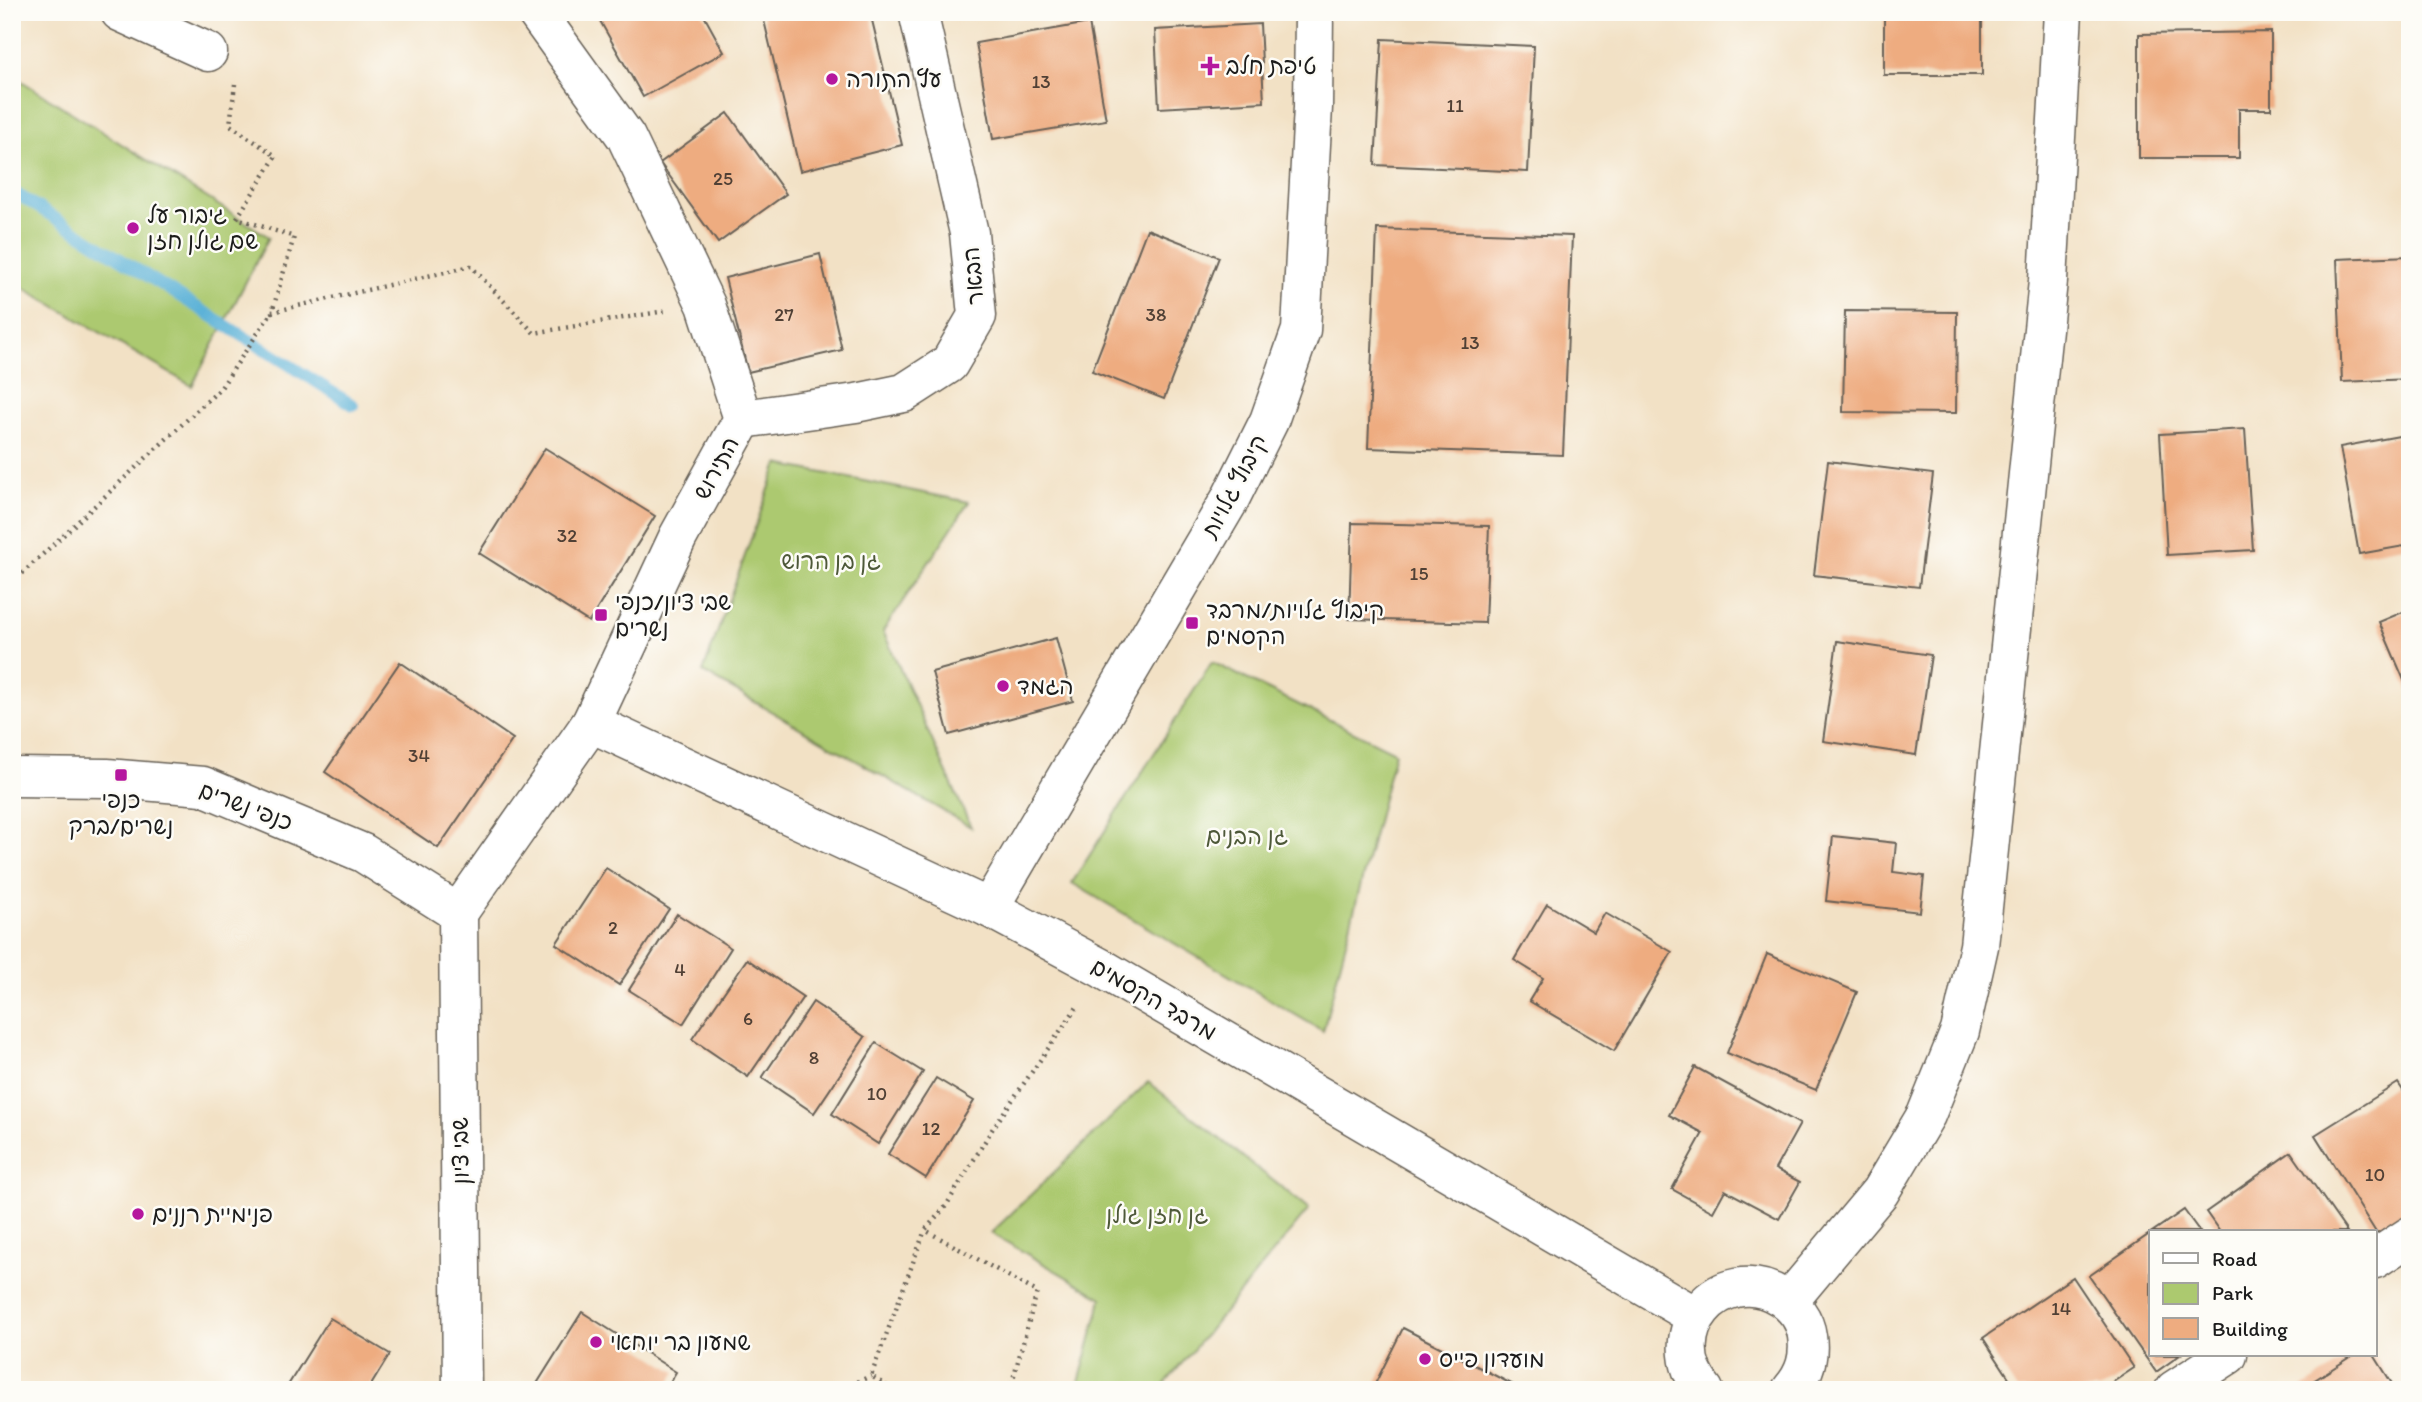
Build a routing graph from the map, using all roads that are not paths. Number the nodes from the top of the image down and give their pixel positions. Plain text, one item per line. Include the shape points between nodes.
1 (120, 12) edge
2 (536, 12) edge
3 (918, 12) edge
4 (1314, 12) edge
5 (2063, 12) edge
6 (208, 52) road end
7 (743, 419) junction
8 (591, 723) junction
9 (12, 777) edge
10 (989, 908) junction
11 (458, 912) junction
12 (2410, 1236) edge
13 (2376, 1258) edge
14 (1788, 1302) junction
15 (1695, 1316) junction
16 (2226, 1356) edge
17 (1802, 1386) edge
18 (462, 1390) edge
19 (1704, 1390) edge
20 (2174, 1390) edge

1 - 6 street
2 - 7 street, התירוש via 626,137 705,305
3 - 7 street, הבאר via 969,233 977,316 949,364 904,393
4 - 10 street, קיבוץ גלויות via 1314,107 1301,330 1269,421 1229,501
5 - 14 street via 2048,281 1979,946 1960,1031 1926,1115 1880,1192
7 - 8 street, התירוש via 678,537
8 - 10 street, מרבד הקסמים
8 - 11 street, התירוש
9 - 11 street, כנפי נשרים via 203,786 363,853
10 - 15 street, מרבד הקסמים via 1104,969
11 - 18 street, שבי ציון
12 - 13 street
14 - 15 street via 1770,1290 1728,1290 1709,1300
14 - 17 street via 1799,1314 1809,1347
15 - 19 street via 1687,1349 1690,1366
16 - 20 street

